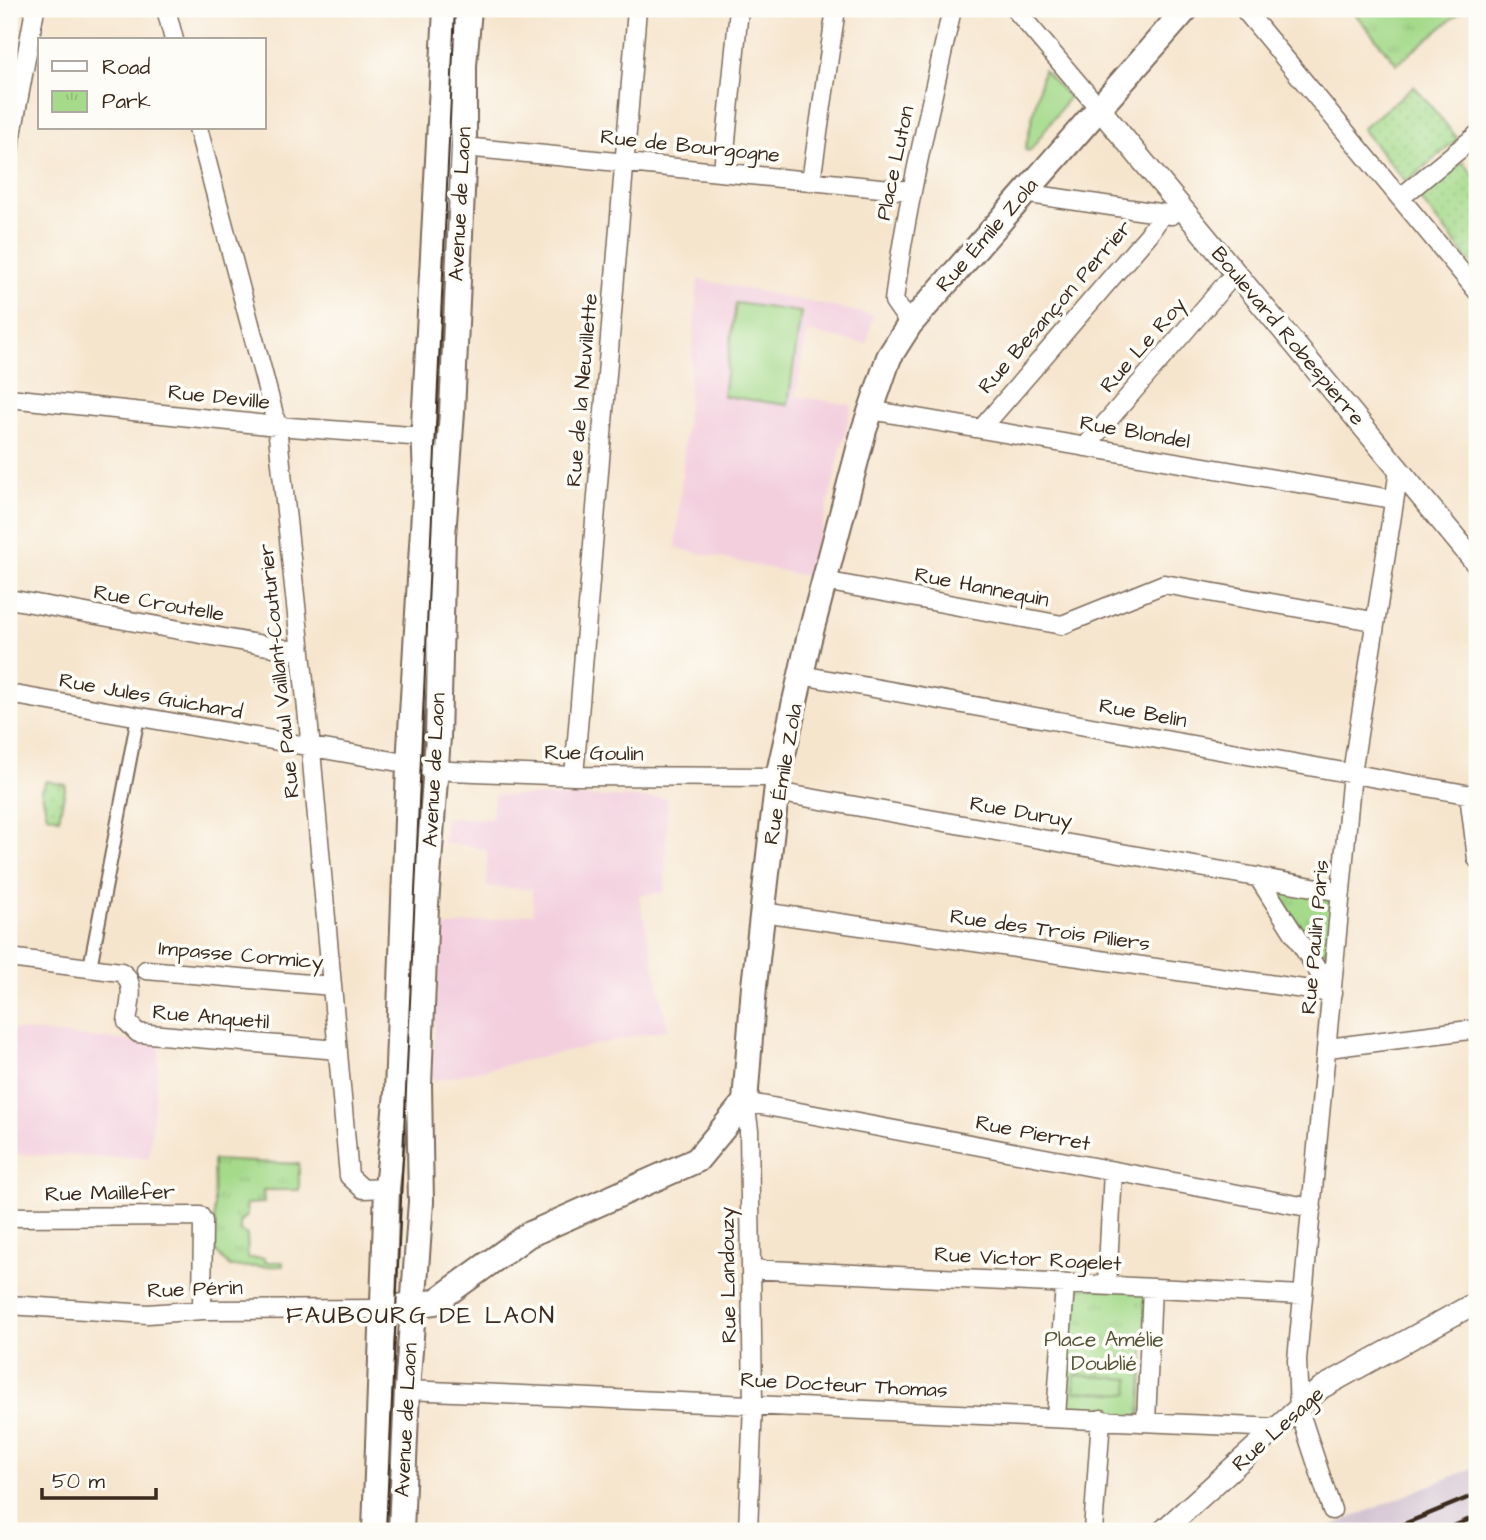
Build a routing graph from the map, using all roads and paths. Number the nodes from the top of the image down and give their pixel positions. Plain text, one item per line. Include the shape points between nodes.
1 (35, 9) edge
2 (166, 9) edge
3 (446, 9) edge
4 (469, 9) edge
5 (637, 9) edge
6 (739, 9) edge
7 (836, 9) edge
8 (952, 9) edge
9 (1015, 9) edge
10 (1186, 9) edge
11 (1244, 9) edge
12 (173, 38) edge
13 (1098, 107) junction
14 (199, 130) edge
15 (1477, 135) edge
16 (464, 147) junction
17 (9, 151) edge
18 (624, 163) junction
19 (723, 171) junction
20 (811, 181) junction
21 (911, 191) junction
22 (1023, 193) junction
23 (1400, 198) junction
24 (1162, 214) junction
25 (1189, 217) junction
26 (1236, 273) junction
27 (1477, 291) edge
28 (909, 324) junction
29 (9, 398) edge
30 (870, 410) junction
31 (277, 426) junction
32 (981, 429) junction
33 (424, 436) junction
34 (1085, 447) junction
35 (1399, 470) junction
36 (1392, 499) junction
37 (1477, 564) edge
38 (824, 580) junction
39 (9, 598) edge
40 (1373, 621) junction
41 (301, 652) junction
42 (800, 675) junction
43 (9, 694) edge
44 (138, 717) junction
45 (310, 747) junction
46 (409, 765) junction
47 (436, 769) junction
48 (1352, 773) junction
49 (573, 776) junction
50 (777, 785) junction
51 (1473, 795) edge
52 (1477, 859) edge
53 (1258, 877) junction
54 (1341, 892) junction
55 (762, 912) junction
56 (9, 958) edge
57 (90, 967) junction
58 (146, 970) dead end
59 (332, 986) junction
60 (1332, 993) junction
61 (1477, 1029) edge
62 (1328, 1048) junction
63 (338, 1050) junction
64 (745, 1102) junction
65 (1113, 1171) junction
66 (387, 1188) junction
67 (1312, 1209) junction
68 (9, 1217) edge
69 (751, 1269) junction
70 (1065, 1283) junction
71 (1107, 1286) junction
72 (1152, 1287) junction
73 (1303, 1295) junction
74 (1477, 1301) edge
75 (413, 1304) junction
76 (9, 1305) edge
77 (383, 1308) junction
78 (202, 1310) junction
79 (407, 1390) junction
80 (753, 1403) junction
81 (1299, 1410) junction
82 (1056, 1417) junction
83 (1101, 1419) junction
84 (1146, 1422) junction
85 (1279, 1428) junction
86 (1332, 1510) dead end
87 (375, 1531) edge
88 (401, 1531) edge
89 (748, 1531) edge
90 (1093, 1531) edge
91 (1163, 1531) edge

1 - 17 street
2 - 12 street
3 - 33 main road, Avenue de Laon
4 - 16 main road, Avenue de Laon
5 - 18 street, Rue de la Neuvillette
6 - 19 street
7 - 20 street
8 - 21 street, Place Luton
9 - 13 street
10 - 13 main road, Rue Émile Zola
11 - 23 street
13 - 22 main road, Rue Émile Zola
13 - 25 street, Boulevard Robespierre
14 - 31 street, Rue Paul Vaillant-Couturier
15 - 23 street
16 - 18 street, Rue de Bourgogne
16 - 47 main road, Avenue de Laon
18 - 19 street, Rue de Bourgogne
18 - 49 street, Rue de la Neuvillette
19 - 20 street, Rue de Bourgogne
20 - 21 street, Rue de Bourgogne
21 - 28 street, Place Luton via 894,302
22 - 24 street
22 - 28 main road, Rue Émile Zola
23 - 27 street
24 - 25 street
24 - 32 street, Rue Besançon Perrier
25 - 26 street, Boulevard Robespierre
26 - 34 street, Rue Le Roy
26 - 35 street, Boulevard Robespierre
28 - 30 main road, Rue Émile Zola via 889,357
29 - 31 street, Rue Deville
30 - 32 street, Rue Blondel
30 - 38 main road, Rue Émile Zola
31 - 33 street, Rue Deville
31 - 41 street, Rue Paul Vaillant-Couturier
32 - 34 street, Rue Blondel
33 - 46 main road, Avenue de Laon via 426,478
34 - 36 street, Rue Blondel
35 - 36 street, Rue Paulin Paris
35 - 37 street, Boulevard Robespierre
36 - 40 street, Rue Paulin Paris
38 - 40 street, Rue Hannequin via 1062,625 1164,583
38 - 42 main road, Rue Émile Zola
39 - 41 street, Rue Croutelle
40 - 48 street, Rue Paulin Paris
41 - 45 street, Rue Paul Vaillant-Couturier
42 - 48 street, Rue Belin
42 - 50 main road, Rue Émile Zola
43 - 44 street, Rue Jules Guichard
44 - 45 street, Rue Jules Guichard
44 - 57 street
45 - 46 street, Rue Jules Guichard
45 - 59 street, Rue Paul Vaillant-Couturier
46 - 47 street, Rue Goulin
46 - 66 main road, Avenue de Laon via 397,1093
47 - 49 street, Rue Goulin
47 - 75 main road, Avenue de Laon via 426,905 419,1085 421,1192
48 - 51 street, Rue Belin
48 - 54 street, Rue Paulin Paris
49 - 50 street, Rue Goulin
50 - 53 street, Rue Duruy
50 - 55 main road, Rue Émile Zola
51 - 52 street
53 - 54 street, Rue Duruy
53 - 60 street
54 - 60 street, Rue Paulin Paris
55 - 60 street, Rue des Trois Piliers
55 - 64 main road, Rue Émile Zola
56 - 57 street, Rue Anquetil
57 - 63 street, Rue Anquetil via 127,975 131,989 127,1022 138,1033
58 - 59 street, Impasse Cormicy
59 - 63 street, Rue Paul Vaillant-Couturier
60 - 62 street, Rue Paulin Paris
61 - 62 street
62 - 67 street, Rue Paulin Paris
63 - 66 street, Rue Paul Vaillant-Couturier via 349,1176 363,1189
64 - 65 street, Rue Pierret
64 - 69 street, Rue Landouzy
64 - 75 main road via 696,1160 528,1235 435,1302
65 - 67 street, Rue Pierret
65 - 71 street
66 - 77 main road, Avenue de Laon
67 - 73 street, Rue Paulin Paris
68 - 78 street, Rue Maillefer via 200,1216
69 - 70 street, Rue Victor Rogelet
69 - 80 street, Rue Landouzy
70 - 71 street, Rue Victor Rogelet
70 - 82 street
71 - 72 street, Rue Victor Rogelet
72 - 73 street, Rue Victor Rogelet
72 - 84 street
73 - 81 street, Rue Paulin Paris via 1297,1360
74 - 81 street, Rue Lesage via 1321,1388
75 - 77 main road
75 - 79 main road, Avenue de Laon
76 - 78 street, Rue Périn via 148,1314
77 - 78 street, Rue Périn
77 - 87 main road, Avenue de Laon
79 - 80 street, Rue Docteur Thomas
79 - 88 main road, Avenue de Laon
80 - 82 street, Rue Docteur Thomas
80 - 89 street, Rue Landouzy
81 - 85 street, Rue Lesage
81 - 86 street, Rue Paulin Paris
82 - 83 street, Rue Docteur Thomas
83 - 84 street, Rue Docteur Thomas
83 - 90 street
84 - 85 street, Rue Docteur Thomas
85 - 91 street, Rue Lesage

